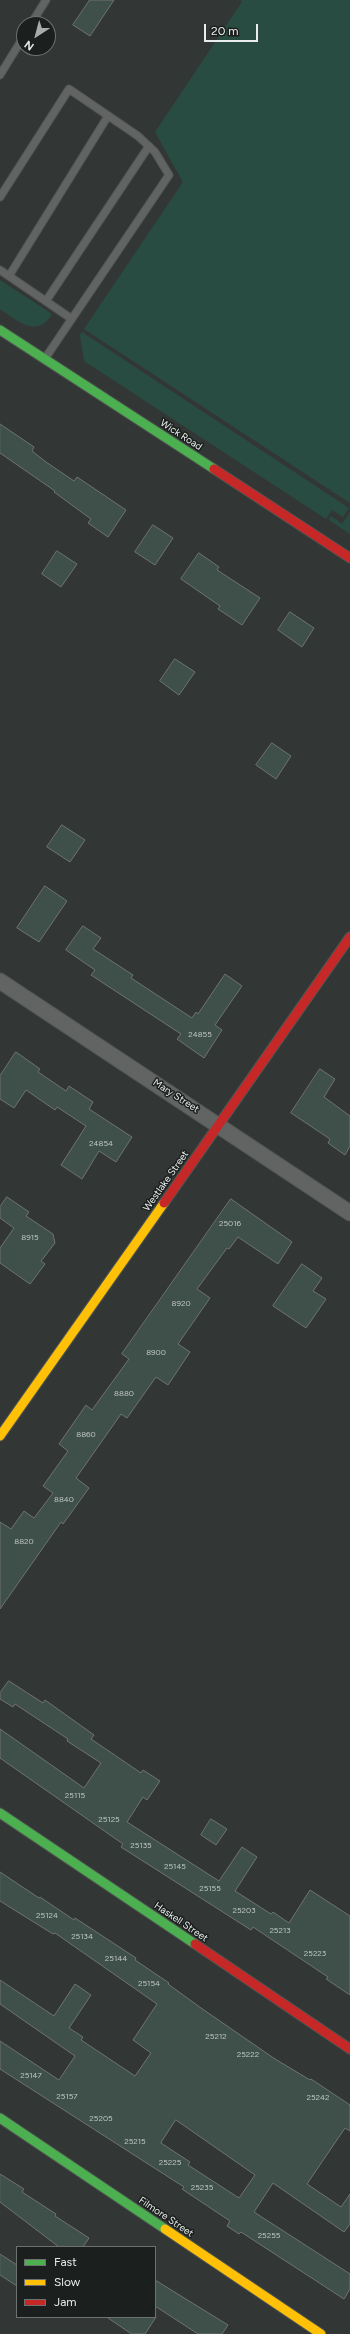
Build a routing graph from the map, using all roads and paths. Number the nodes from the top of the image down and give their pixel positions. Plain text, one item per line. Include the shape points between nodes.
1 (46, 0) edge
2 (36, 16) edge
3 (16, 49) edge
4 (0, 75) edge
5 (108, 116) junction
6 (149, 146) junction
7 (0, 197) edge
8 (0, 270) edge
9 (9, 276) junction
10 (46, 301) junction
11 (72, 319) junction
12 (0, 330) edge
13 (45, 359) junction
14 (350, 558) edge
15 (350, 937) edge
16 (0, 981) edge
17 (219, 1124) junction
18 (350, 1213) edge
19 (0, 1436) edge
20 (0, 1813) edge
21 (350, 2049) edge
22 (0, 2118) edge
23 (321, 2334) edge

1 - 2 lane
3 - 4 lane
5 - 6 lane
5 - 7 lane via 69,89
5 - 9 lane
6 - 10 lane
6 - 11 lane via 156,152 169,175
8 - 9 lane
9 - 10 lane
10 - 11 lane
11 - 13 lane
12 - 13 street, Wick Road
13 - 14 street, Wick Road
15 - 17 street, Westlake Street
16 - 17 street, Mary Street
17 - 18 street, Mary Street
17 - 19 street, Westlake Street
20 - 21 street, Haskell Street
22 - 23 street, Filmore Street

